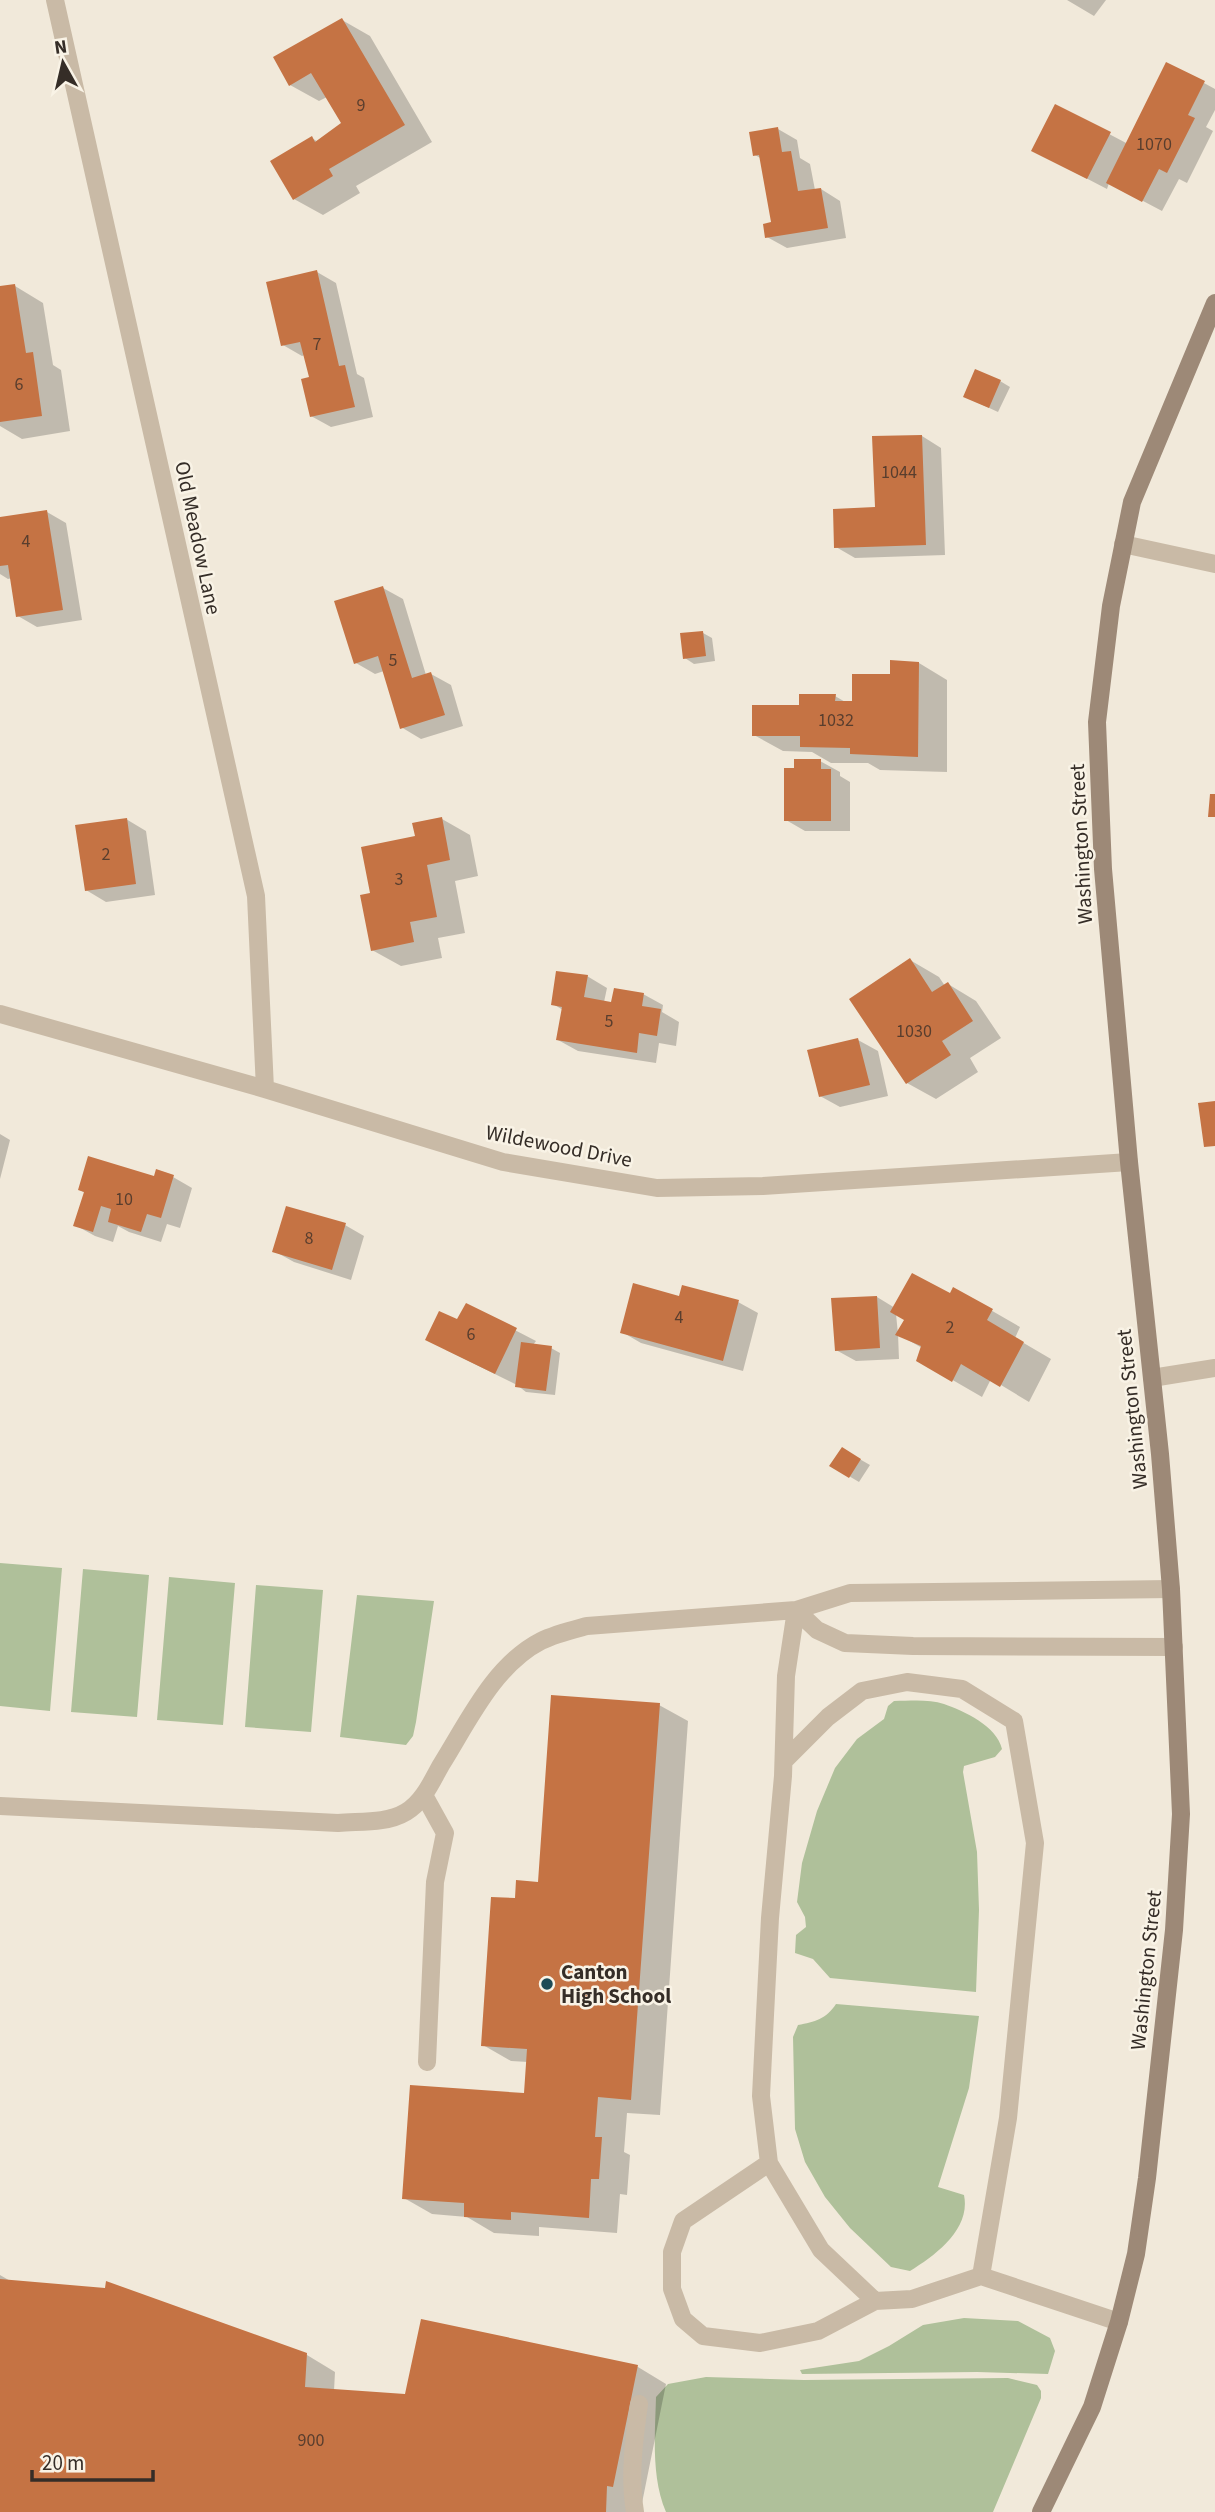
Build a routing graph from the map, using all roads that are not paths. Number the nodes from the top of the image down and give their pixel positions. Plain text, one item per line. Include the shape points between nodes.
1 (55, 0) edge
2 (1215, 303) edge
3 (1124, 544) junction
4 (1215, 564) edge
5 (0, 1014) edge
6 (265, 1090) junction
7 (1129, 1162) junction
8 (1215, 1368) edge
9 (1152, 1378) junction
10 (1171, 1589) junction
11 (796, 1611) junction
12 (1174, 1647) junction
13 (784, 1762) junction
14 (424, 1795) junction
15 (0, 1806) edge
16 (427, 2062) dead end
17 (769, 2163) junction
18 (981, 2276) junction
19 (875, 2301) junction
20 (1119, 2322) junction
21 (639, 2404) dead end
22 (635, 2512) edge
23 (1041, 2512) edge

1 - 6 street, Old Meadow Lane via 256,896
2 - 3 main road, Washington Street via 1132,502
3 - 4 street
3 - 7 main road, Washington Street via 1111,606 1097,722 1103,869
5 - 6 street, Wildewood Drive
6 - 7 street, Wildewood Drive via 503,1162 657,1188 763,1186
7 - 9 main road, Washington Street
8 - 9 street
9 - 10 main road, Washington Street
10 - 11 street via 850,1593
10 - 12 main road, Washington Street
11 - 12 street via 817,1630 845,1643
11 - 13 street via 786,1676
11 - 14 street via 587,1626 540,1642 505,1668
12 - 20 main road, Washington Street via 1181,1814 1174,1930 1147,2178 1136,2255
13 - 17 street via 761,2096
13 - 18 street via 828,1717 862,1691 907,1682 962,1689 1014,1721 1035,1843 1008,2118
14 - 15 street via 408,1811 390,1819 338,1823
14 - 16 street via 444,1833 435,1882
17 - 19 street via 821,2250
17 - 19 street via 683,2221 671,2252 672,2289 682,2319 703,2336 760,2343 818,2331
18 - 19 street via 912,2299
18 - 20 street
20 - 23 main road, Washington Street via 1092,2407
21 - 22 street via 633,2448

